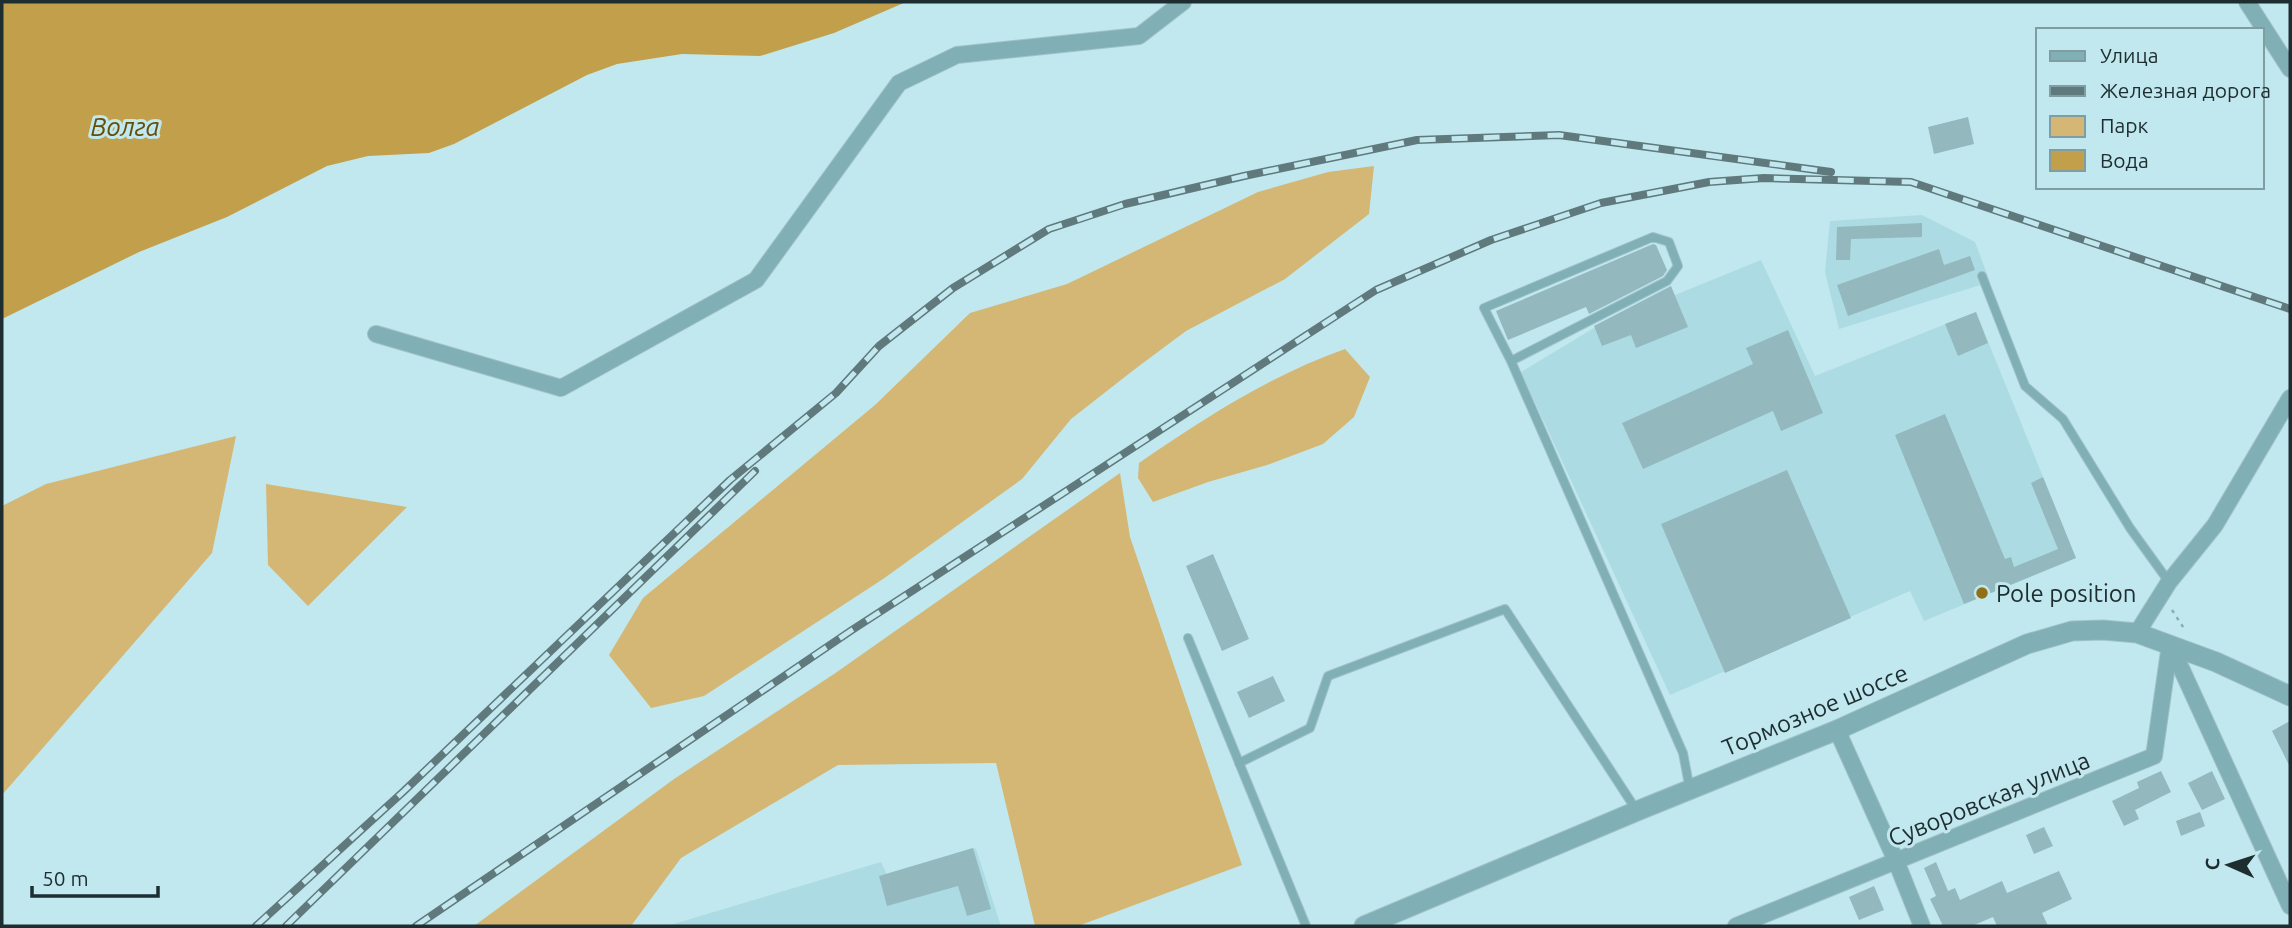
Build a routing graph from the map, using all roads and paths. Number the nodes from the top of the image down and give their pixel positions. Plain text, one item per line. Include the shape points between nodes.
1 (1183, 2) edge
2 (2247, 2) edge
3 (2264, 28) edge
4 (2264, 28) edge
5 (2290, 69) edge
6 (1982, 276) dead end
7 (376, 334) dead end
8 (1511, 361) junction
9 (2290, 398) edge
10 (2169, 582) junction
11 (2137, 633) junction
12 (1188, 638) dead end
13 (2170, 644) junction
14 (2290, 696) edge
15 (1837, 730) junction
16 (1239, 763) junction
17 (1690, 790) junction
18 (1637, 811) junction
19 (1896, 861) junction
20 (2290, 906) edge
21 (1398, 920) edge
22 (1306, 926) edge
23 (1364, 926) edge
24 (1736, 926) edge
25 (1922, 926) edge

1 - 7 street via 1139,36 957,55 899,83 756,280 561,388
2 - 4 street
3 - 5 street
6 - 10 lane via 2025,386 2063,419
8 - 8 lane via 1667,281 1678,266 1669,242 1653,237 1484,308
8 - 17 lane via 1683,752
9 - 10 street via 2215,526
10 - 11 street
11 - 13 street, Тормозное шоссе
11 - 15 street, Тормозное шоссе via 2072,631 2027,644
12 - 16 lane
13 - 14 street, Тормозное шоссе
13 - 19 street, Суворовская улица via 2154,756
13 - 20 street
15 - 17 street, Тормозное шоссе
15 - 19 street
16 - 18 lane via 1310,728 1328,676 1505,609
16 - 22 lane
17 - 18 street, Тормозное шоссе
18 - 21 street, Тормозное шоссе
19 - 24 street, Суворовская улица
19 - 25 street
21 - 23 street, Тормозное шоссе

